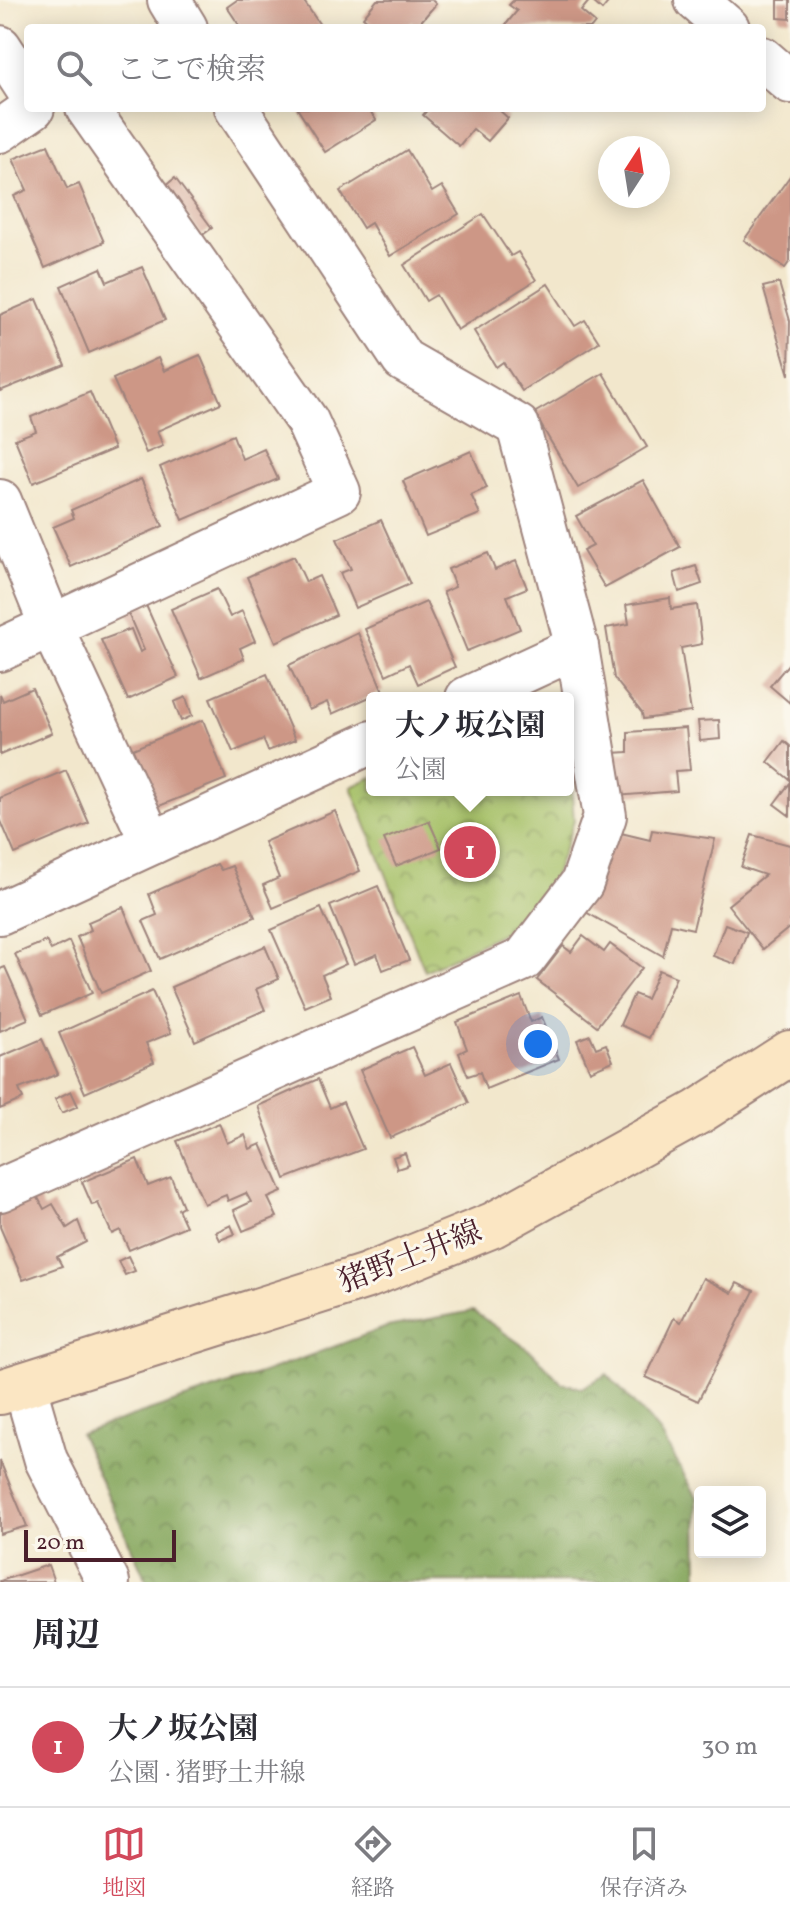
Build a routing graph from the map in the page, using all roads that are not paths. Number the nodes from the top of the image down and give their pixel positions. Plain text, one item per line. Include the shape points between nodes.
1 (169, 0) edge
2 (696, 0) edge
3 (184, 24) edge
4 (723, 24) edge
5 (766, 61) edge
6 (790, 82) edge
7 (27, 112) edge
8 (90, 112) edge
9 (239, 112) edge
10 (0, 131) edge
11 (0, 501) edge
12 (51, 626) junction
13 (577, 647) junction
14 (0, 650) edge
15 (480, 692) edge
16 (366, 745) edge
17 (152, 843) junction
18 (0, 913) edge
19 (790, 1053) edge
20 (0, 1190) edge
21 (12, 1388) edge
22 (108, 1582) edge

1 - 3 street
2 - 4 street
5 - 6 street
7 - 10 street
8 - 12 street via 307,421 339,492
9 - 13 street via 403,360 518,426
11 - 12 street
12 - 14 street
12 - 17 street
13 - 15 street
13 - 20 street via 605,816 582,883 524,959
16 - 17 street
17 - 18 street
19 - 21 main road, 猪野土井線 via 698,1112 493,1225 367,1276
21 - 22 street

